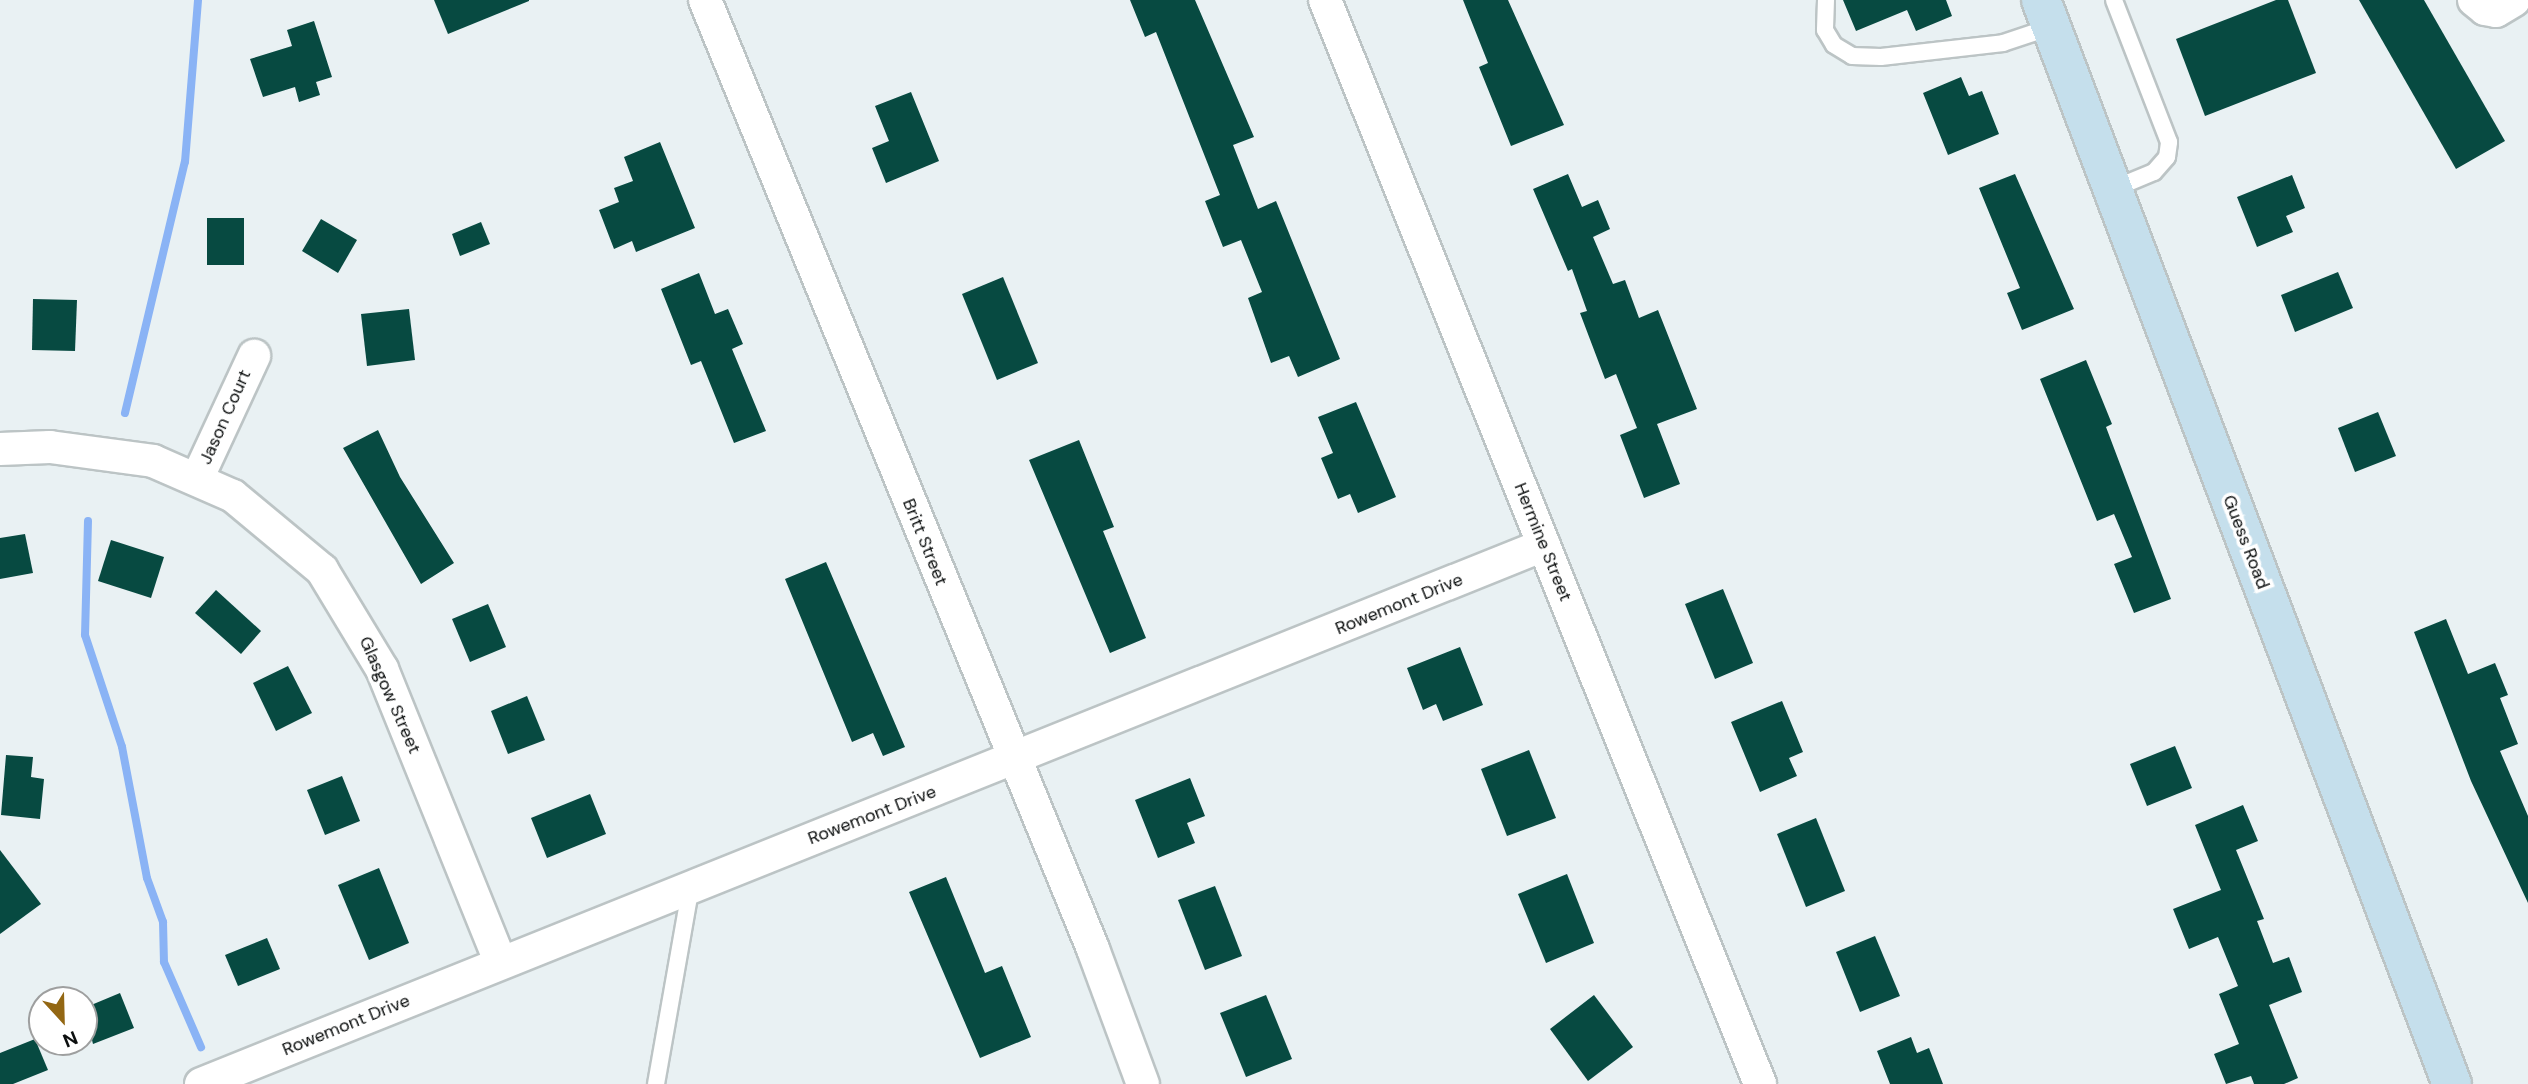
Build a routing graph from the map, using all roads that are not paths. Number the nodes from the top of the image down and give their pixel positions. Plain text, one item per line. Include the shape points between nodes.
1 (705, 0) edge
2 (1325, 0) edge
3 (1826, 0) edge
4 (2114, 0) edge
5 (2474, 0) edge
6 (2514, 0) edge
7 (2046, 14) edge
8 (2113, 189) junction
9 (254, 356) dead end
10 (0, 449) edge
11 (197, 479) junction
12 (1544, 545) junction
13 (1016, 759) junction
14 (691, 885) junction
15 (501, 963) junction
16 (201, 1084) edge
17 (656, 1084) edge
18 (1143, 1084) edge
19 (1760, 1084) edge
20 (2452, 1084) edge

1 - 13 street, Britt Street
2 - 12 street, Hermine Street
3 - 7 lane via 1825,30 1834,45 1852,56 2003,43
4 - 8 lane via 2169,142 2167,157 2154,173
5 - 6 street via 2497,11
7 - 8 main road, Guess Road
8 - 20 main road, Guess Road
9 - 11 street, Jason Court
10 - 11 street, Glasgow Street via 50,447 120,454
11 - 15 street, Glasgow Street via 251,508 322,570 352,613 382,669
12 - 13 street, Rowemont Drive
12 - 19 street, Hermine Street
13 - 14 street, Rowemont Drive
13 - 18 street, Britt Street
14 - 15 street, Rowemont Drive
14 - 17 lane
15 - 16 street, Rowemont Drive

